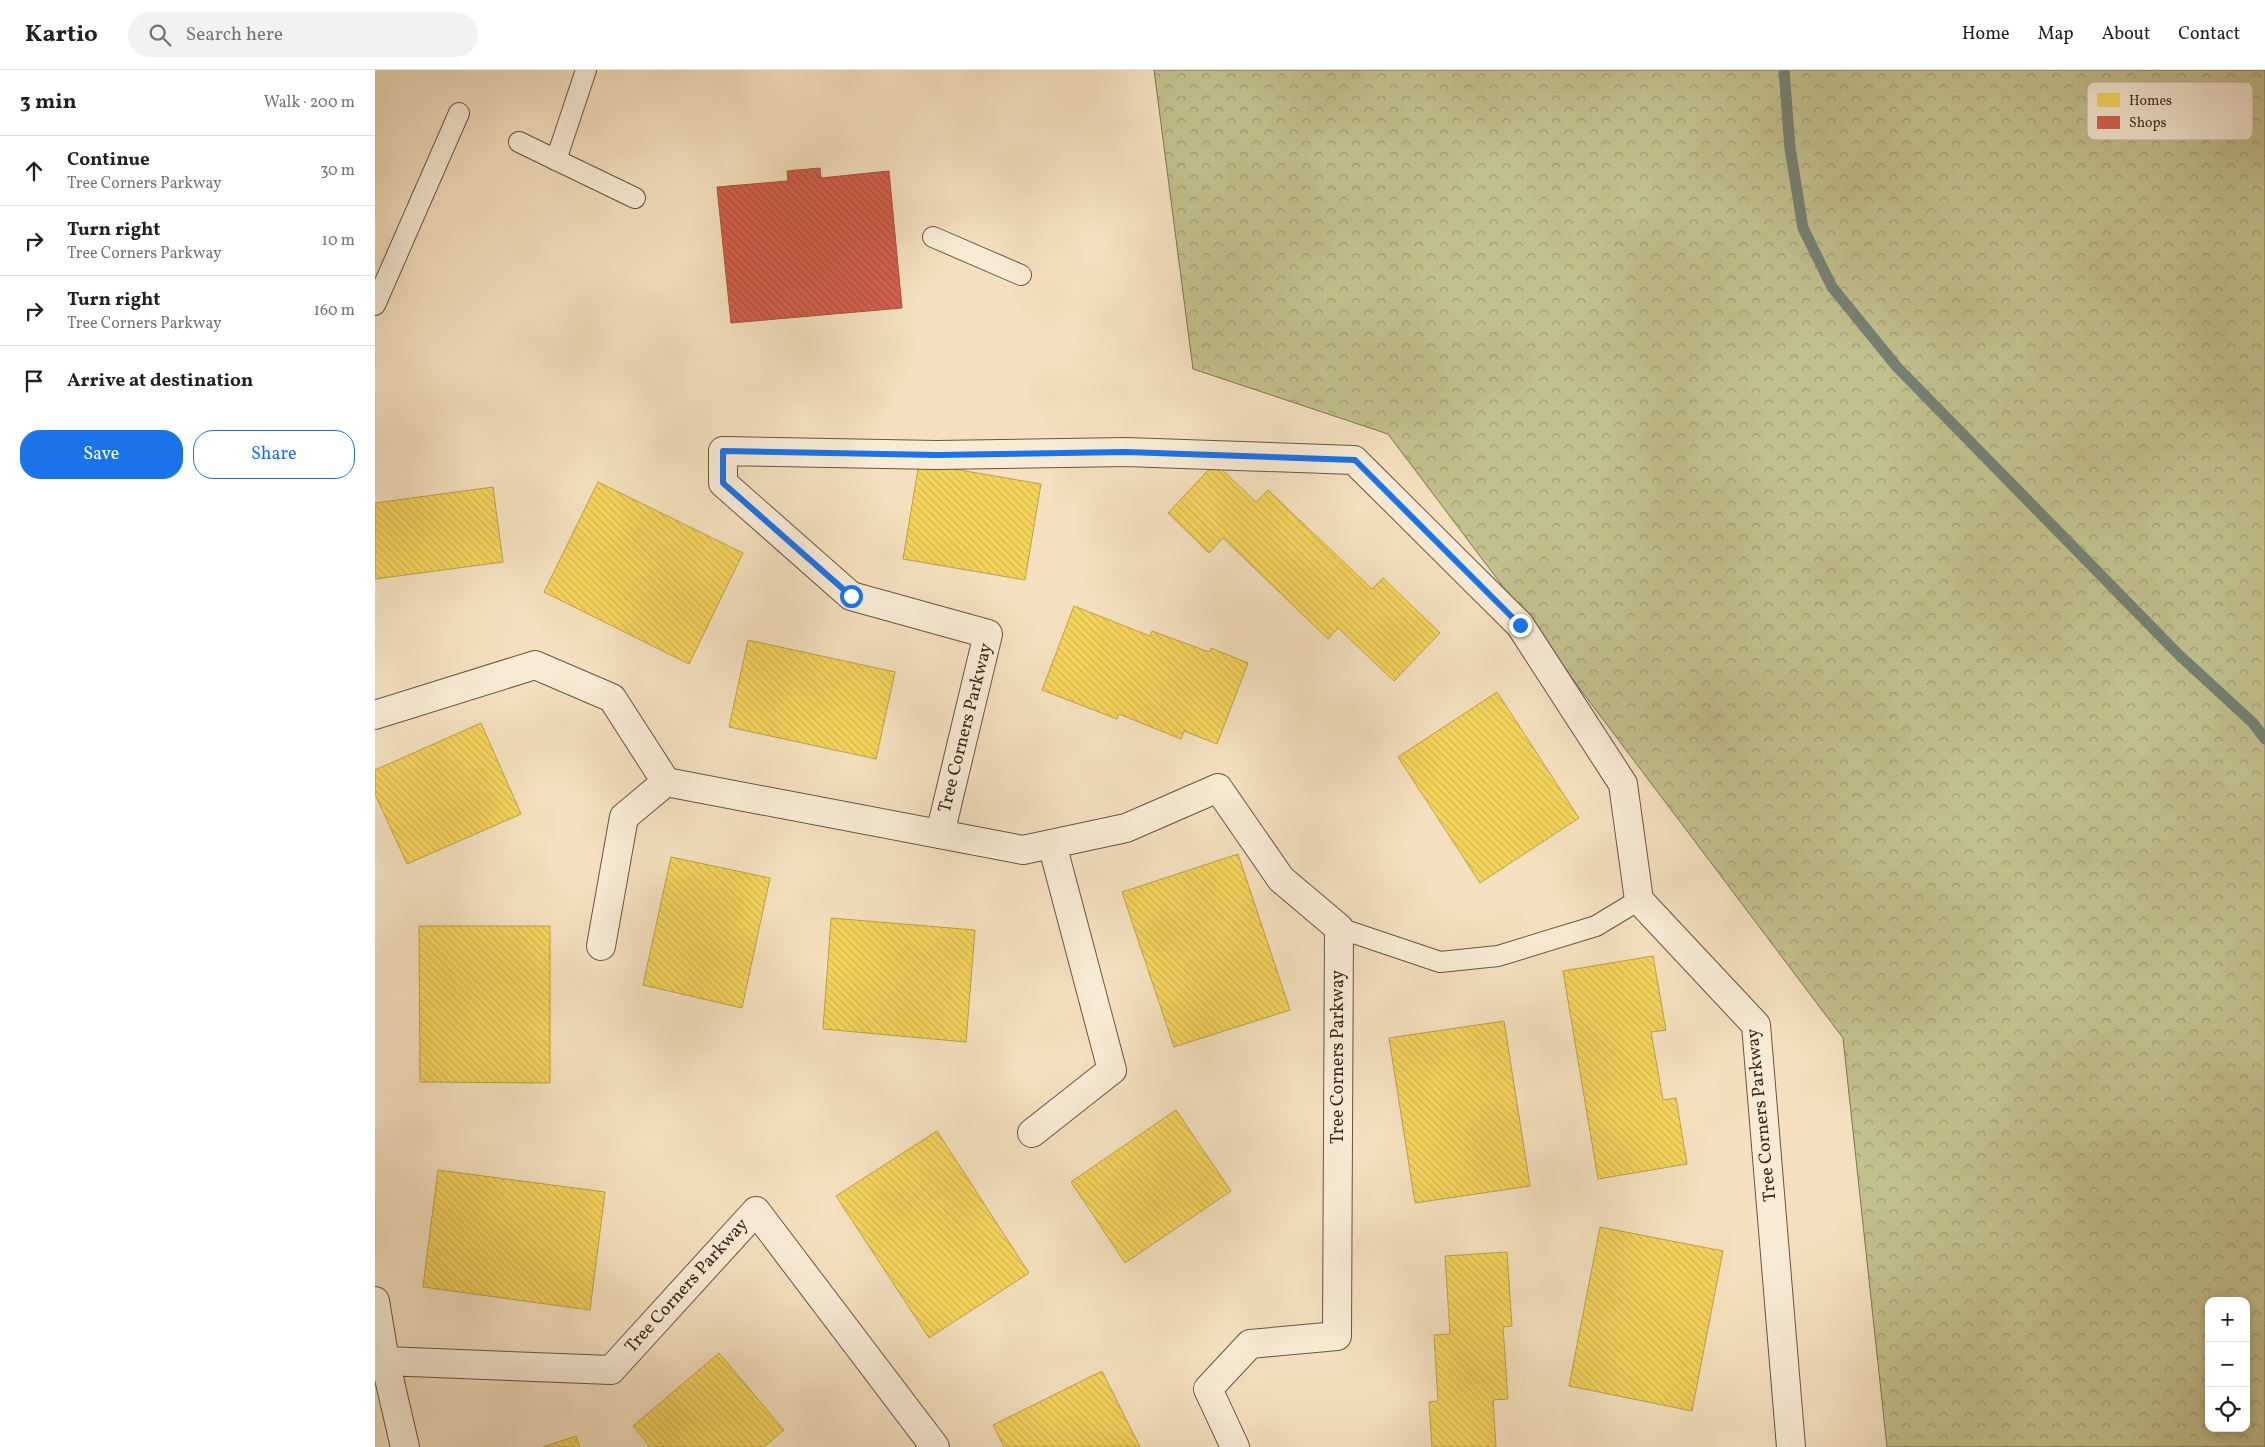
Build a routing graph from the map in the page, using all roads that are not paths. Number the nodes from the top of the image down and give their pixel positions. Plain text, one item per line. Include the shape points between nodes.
1 (587, 70) edge
2 (459, 113) dead end
3 (519, 142) dead end
4 (556, 160) junction
5 (635, 198) dead end
6 (933, 237) dead end
7 (1021, 275) dead end
8 (375, 305) edge
9 (375, 715) edge
10 (666, 782) junction
11 (940, 834) junction
12 (1052, 844) junction
13 (1639, 900) junction
14 (1339, 928) junction
15 (601, 946) dead end
16 (1032, 1133) dead end
17 (375, 1301) edge
18 (385, 1361) junction
19 (405, 1447) edge
20 (935, 1447) edge
21 (1235, 1447) edge
22 (1791, 1447) edge

1 - 4 lane
2 - 8 lane
3 - 4 lane
4 - 5 lane
6 - 7 lane
9 - 10 street via 535,665 612,698
10 - 11 street, Tree Corners Parkway
10 - 15 street via 624,817
11 - 12 street, Tree Corners Parkway via 1023,850
11 - 13 street, Tree Corners Parkway via 989,634 851,596 723,483 723,451 937,455 1126,452 1355,460 1520,625 1618,775 1623,784
12 - 14 street, Tree Corners Parkway via 1125,828 1219,788 1281,879
12 - 16 street via 1112,1070
13 - 14 lane via 1596,926 1498,956 1439,962
13 - 22 street, Tree Corners Parkway via 1756,1025
14 - 21 street, Tree Corners Parkway via 1337,1336 1250,1344 1208,1389
17 - 18 street
18 - 19 street
18 - 20 street, Tree Corners Parkway via 611,1370 756,1211

